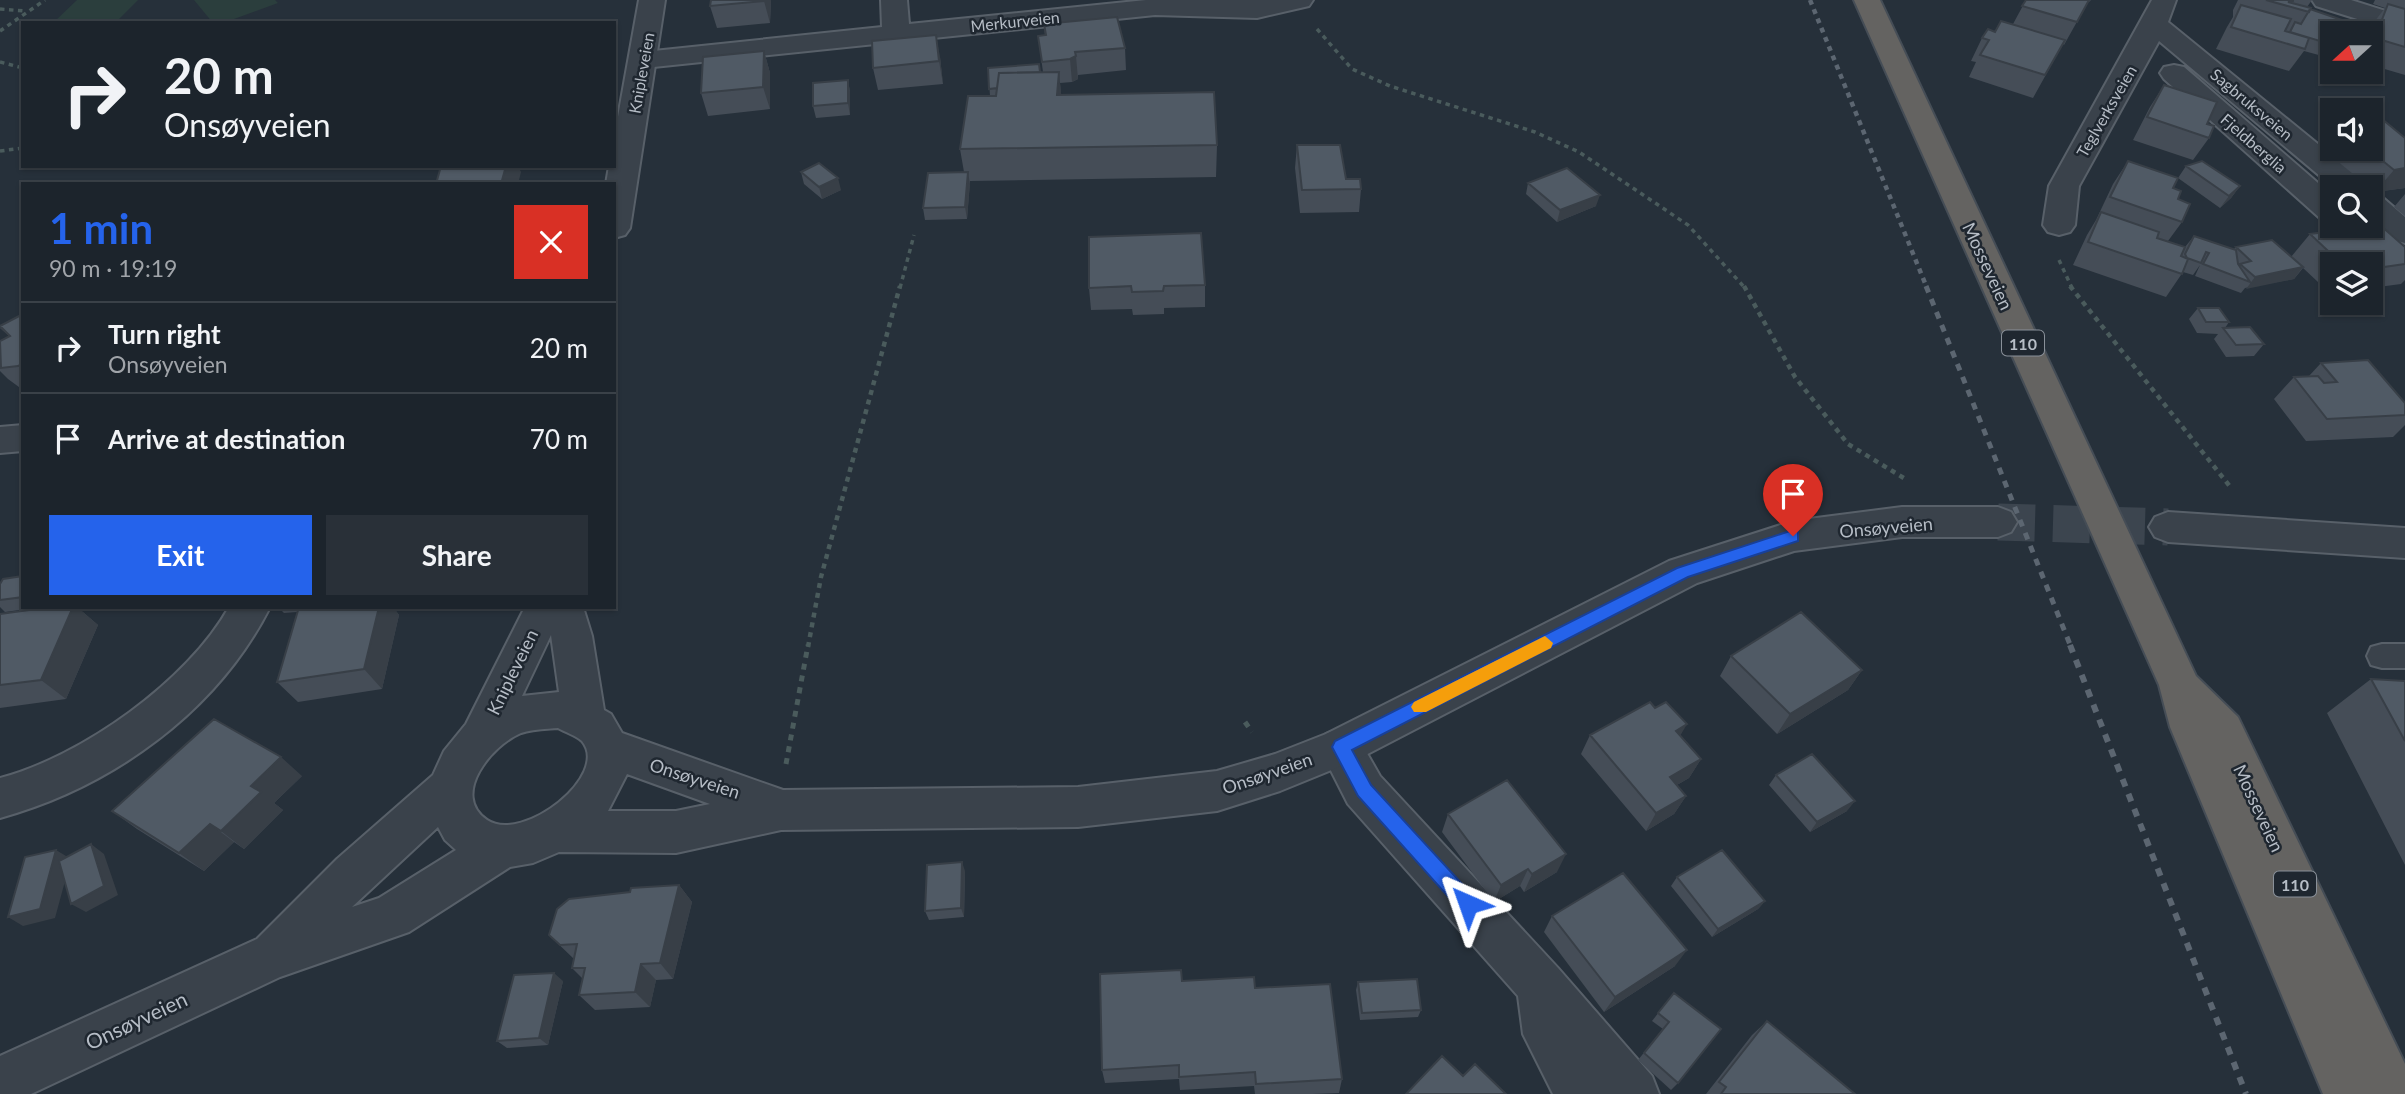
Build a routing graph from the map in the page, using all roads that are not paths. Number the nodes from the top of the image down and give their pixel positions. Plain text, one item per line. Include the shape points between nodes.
1 (652, 0) edge
2 (894, 0) edge
3 (1867, 0) edge
4 (2325, 0) edge
5 (1298, 1) edge
6 (2153, 23) edge
7 (2405, 26) edge
8 (896, 33) junction
9 (644, 60) junction
10 (2337, 175) edge
11 (2320, 198) edge
12 (2383, 214) edge
13 (616, 217) edge
14 (2059, 225) road end
15 (2405, 233) edge
16 (21, 438) edge
17 (0, 440) edge
18 (1998, 522) tunnel mouth
19 (2168, 527) tunnel mouth
20 (2405, 543) edge
21 (249, 609) edge
22 (544, 609) edge
23 (564, 609) edge
24 (2180, 685) junction
25 (596, 731) junction
26 (481, 738) junction
27 (1341, 747) junction
28 (449, 789) junction
29 (0, 798) edge
30 (781, 810) junction
31 (558, 831) junction
32 (503, 846) junction
33 (271, 957) junction
34 (1541, 985) junction
35 (0, 1082) edge
36 (1580, 1094) edge
37 (1634, 1094) edge
38 (2349, 1094) edge
39 (2393, 1094) edge

1 - 9 street, Knipleveien
2 - 8 street
3 - 24 highway, Mosseveien / 110
4 - 7 street
5 - 8 street, Merkurveien via 1257,10 1155,8
6 - 10 street, Sagbruksveien
6 - 11 street, Fjeldberglia
6 - 14 street, Teglverksveien via 2064,186
8 - 9 street, Merkurveien
9 - 13 street, Knipleveien
12 - 15 street
16 - 17 street
18 - 27 street, Onsøyveien via 1902,522 1793,536 1683,572
19 - 20 street
21 - 29 street via 242,628 180,694 98,758
22 - 26 street, Knipleveien
23 - 25 street
24 - 38 highway, Mosseveien / 110 via 2191,727
24 - 39 highway, Mosseveien / 110 via 2223,730
25 - 26 street via 563,710 537,710 508,719
25 - 30 street, Onsøyveien via 697,781
25 - 31 street via 607,769 599,791 582,813
26 - 28 street via 458,766
27 - 30 street, Onsøyveien via 1217,791 1078,807
27 - 34 street via 1364,790
28 - 32 street via 451,810 461,828 479,841
28 - 33 street, Onsøyveien via 353,874
30 - 31 street, Onsøyveien via 676,832
31 - 32 street via 531,842
32 - 33 street, Onsøyveien via 392,916
33 - 35 street, Onsøyveien
34 - 36 street via 1548,1034
34 - 37 street

